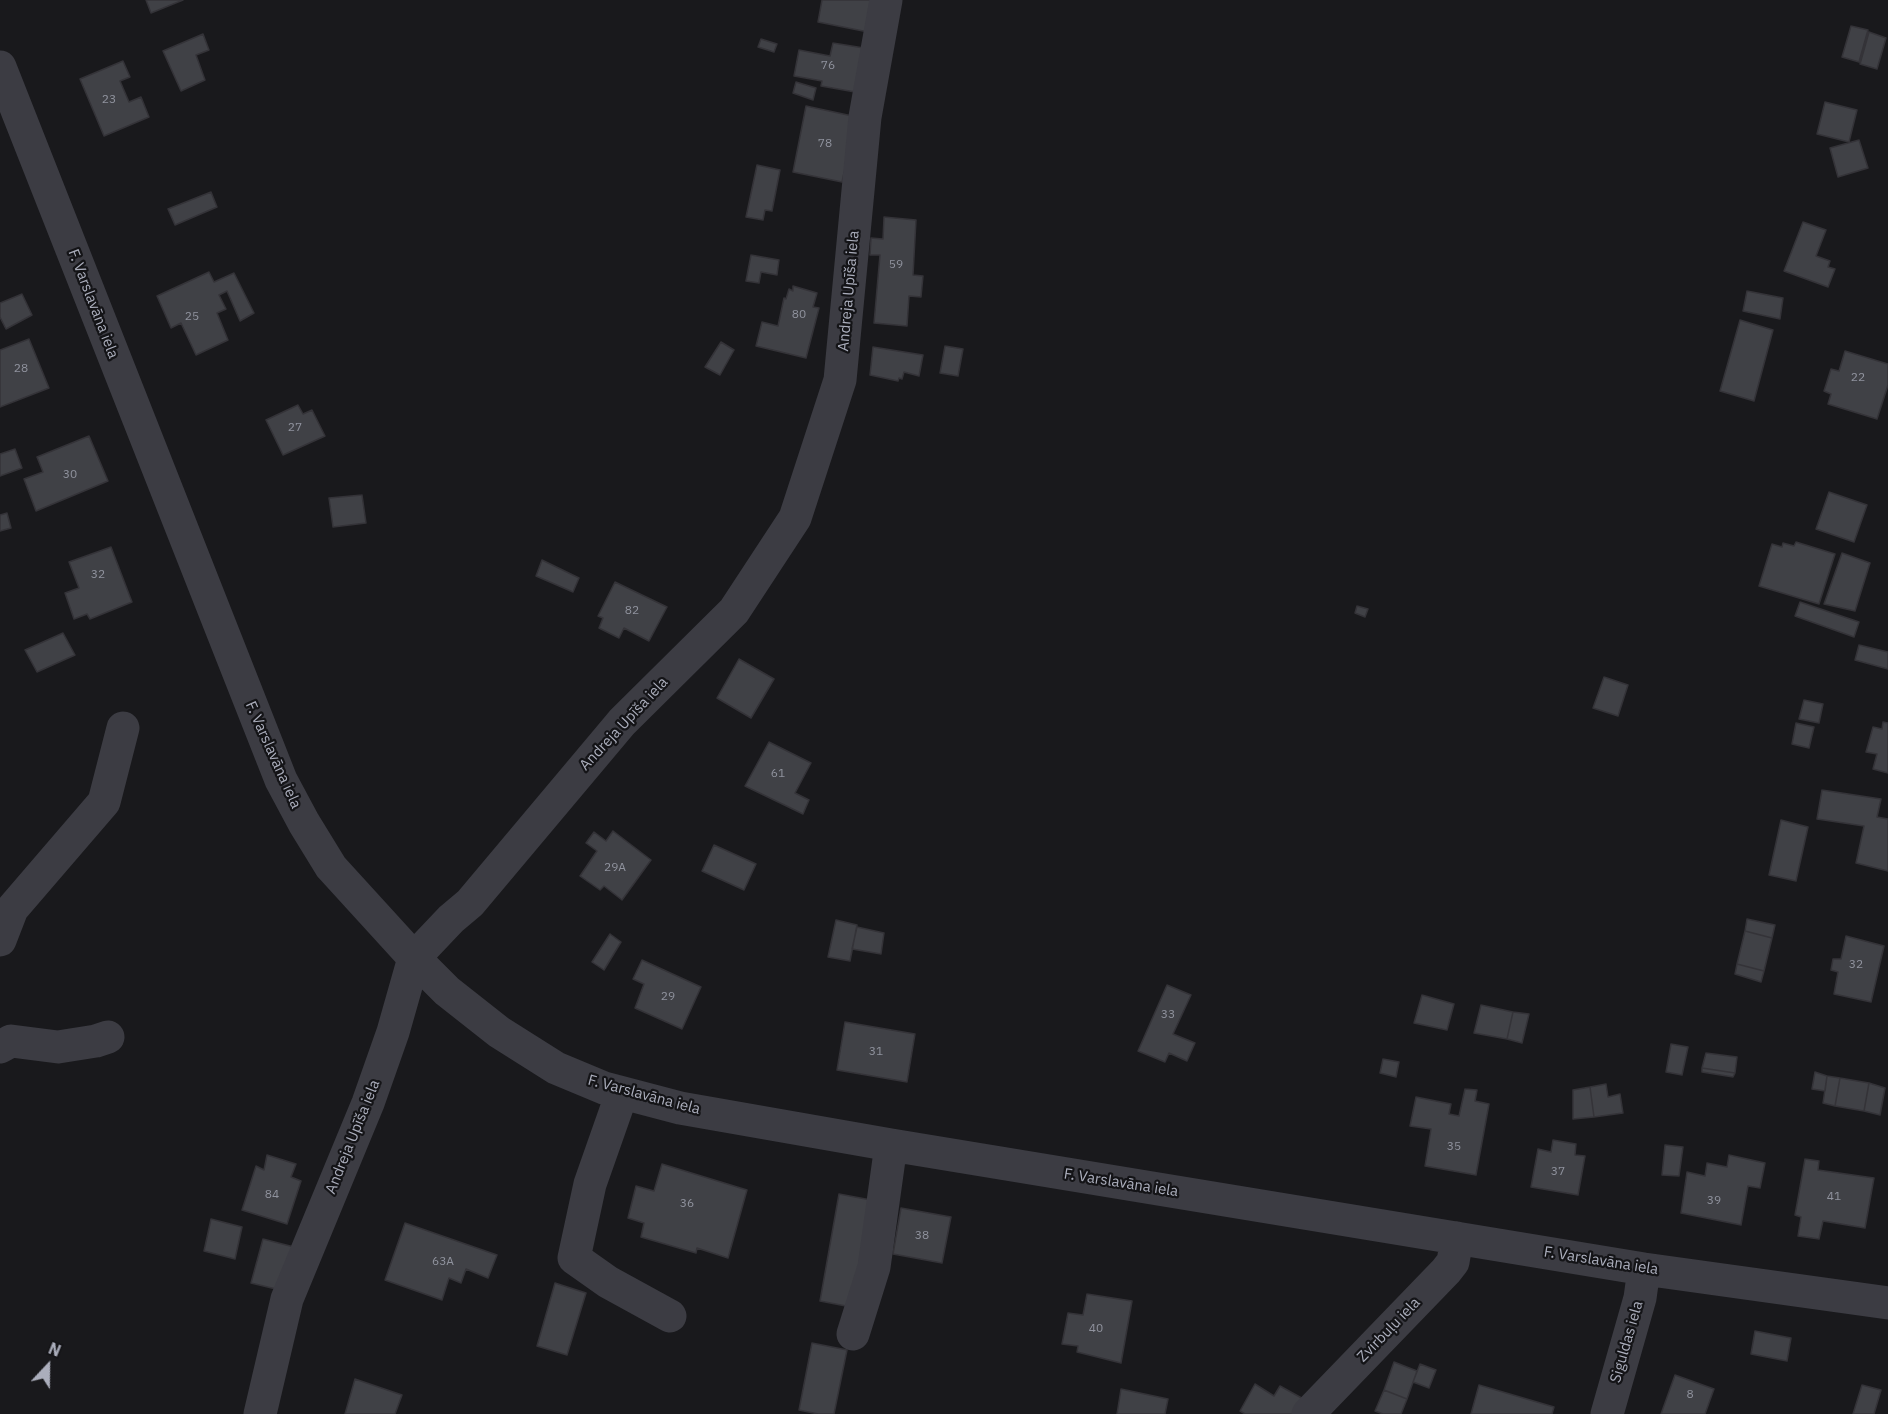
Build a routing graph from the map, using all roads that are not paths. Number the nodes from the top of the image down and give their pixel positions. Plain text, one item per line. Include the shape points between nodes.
1 (886, 0) edge
2 (0, 67) edge
3 (123, 728) dead end
4 (0, 940) edge
5 (414, 958) junction
6 (108, 1037) dead end
7 (0, 1047) edge
8 (622, 1093) junction
9 (891, 1145) junction
10 (1457, 1238) junction
11 (1644, 1269) junction
12 (1888, 1303) edge
13 (670, 1316) dead end
14 (853, 1334) dead end
15 (260, 1414) edge
16 (1308, 1414) edge
17 (1607, 1414) edge

1 - 5 street, Andreja Upīša iela via 865,117 840,380 795,518 734,610 622,722 470,903
2 - 5 street, F. Varslavāna iela via 281,780 331,867
3 - 4 street via 104,802 12,909
5 - 8 street, F. Varslavāna iela via 447,991 499,1032 556,1068
5 - 15 street, Andreja Upīša iela via 368,1102 287,1299
6 - 7 street via 58,1047 10,1041
8 - 9 street, F. Varslavāna iela via 680,1108
8 - 13 street via 590,1184 574,1258
9 - 10 street, F. Varslavāna iela
9 - 14 street via 874,1267
10 - 11 street, F. Varslavāna iela
10 - 16 street, Zvirbuļu iela via 1453,1262 1446,1271
11 - 12 street, F. Varslavāna iela
11 - 17 street, Siguldas iela via 1640,1298

